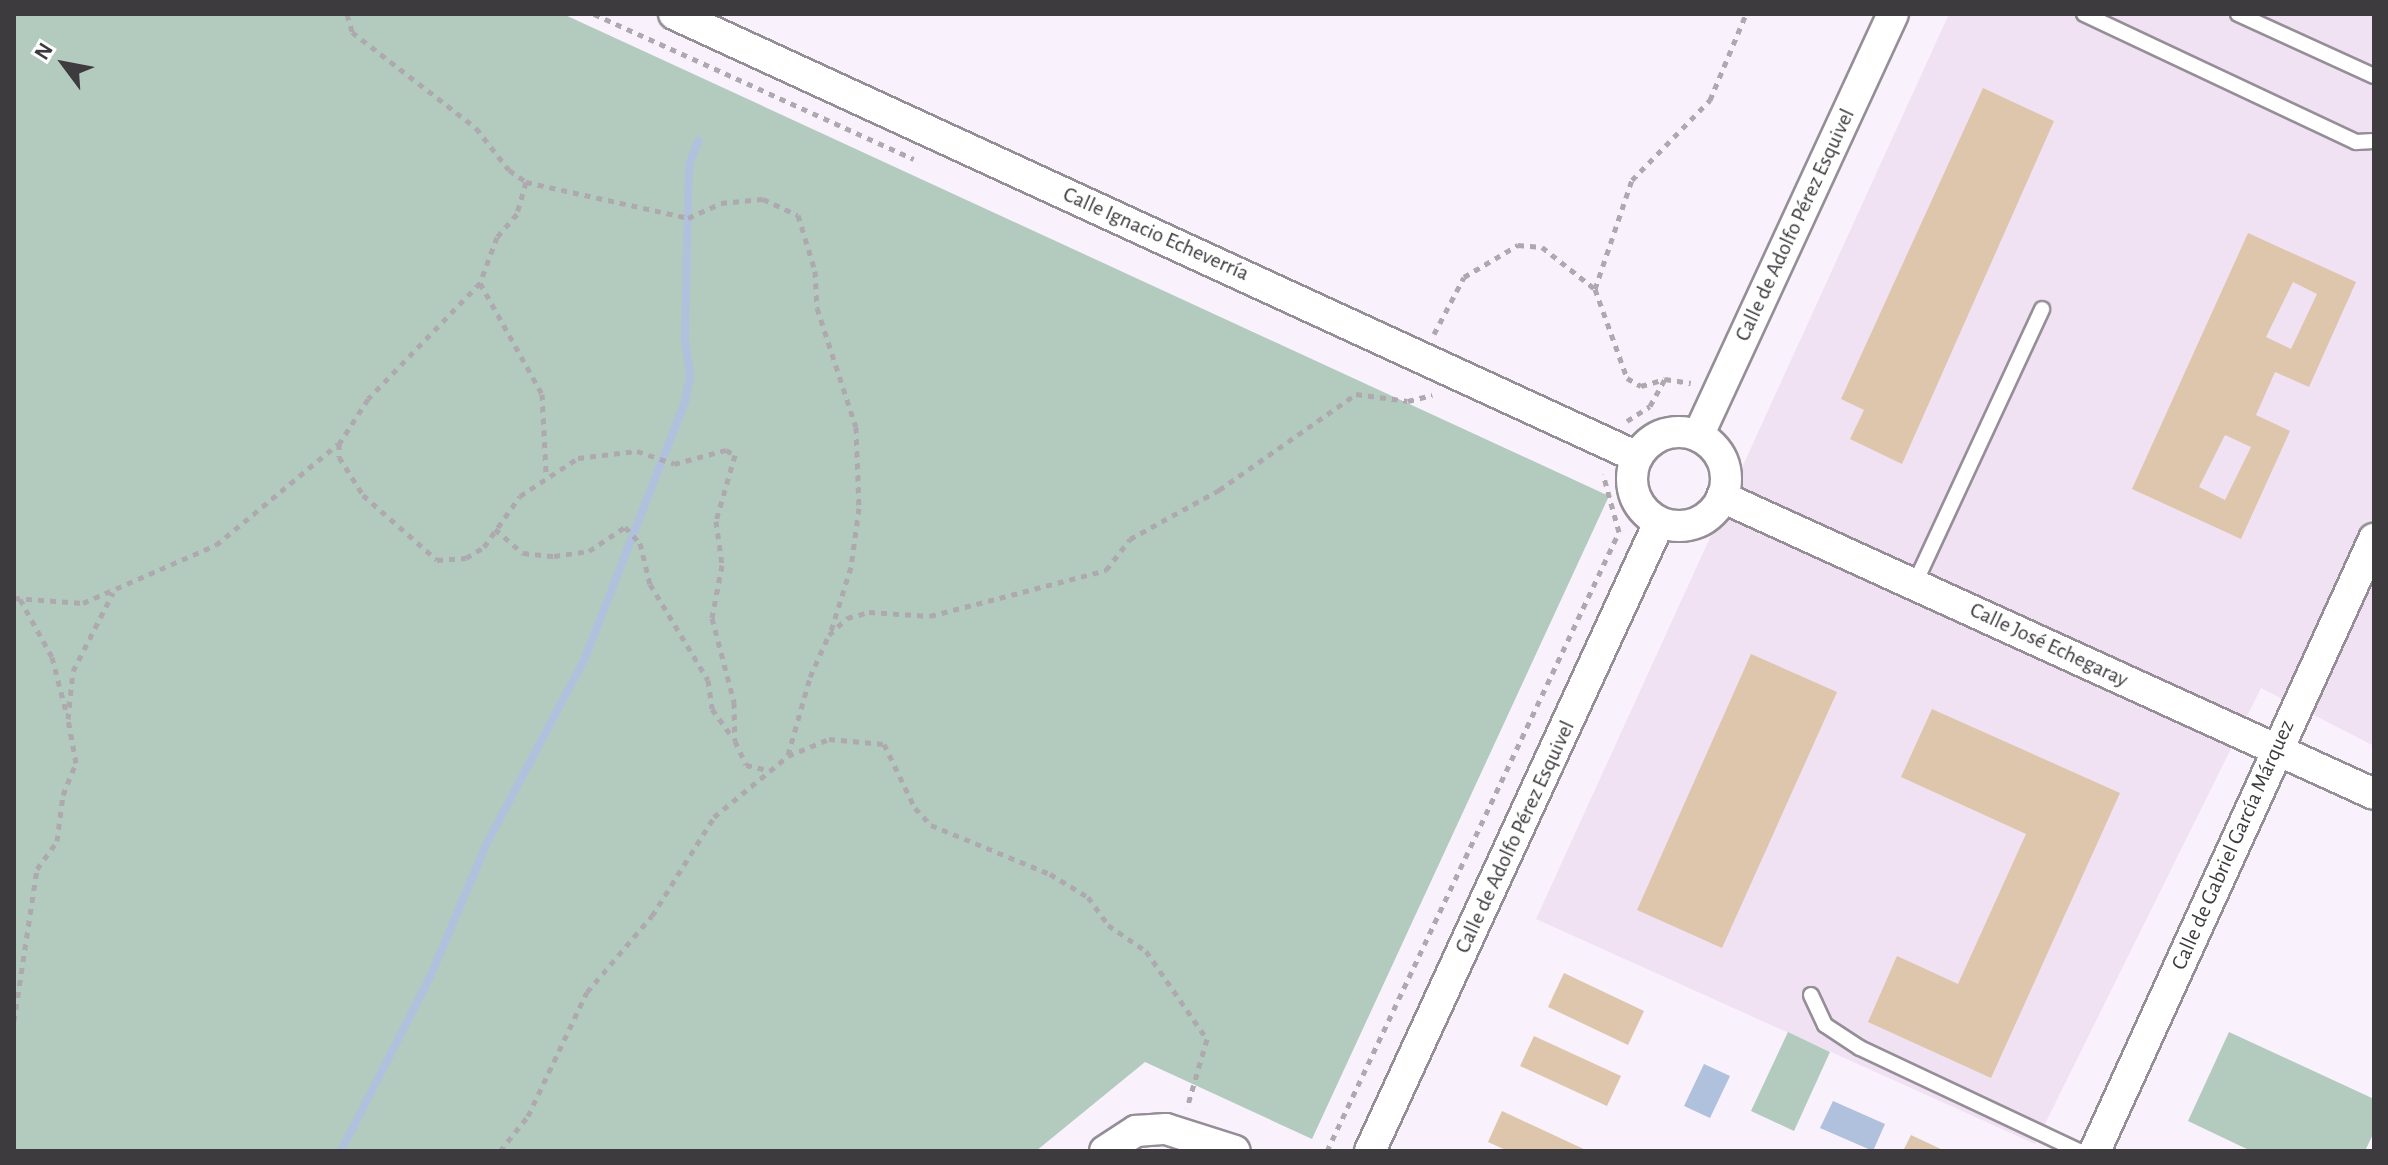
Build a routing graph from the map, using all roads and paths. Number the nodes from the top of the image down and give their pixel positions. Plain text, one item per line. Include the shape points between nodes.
1 (347, 14) edge
2 (594, 14) edge
3 (674, 14) edge
4 (1746, 14) edge
5 (1893, 14) edge
6 (2084, 14) edge
7 (2238, 14) edge
8 (2374, 76) edge
9 (2374, 141) edge
10 (926, 165) dead end
11 (526, 182) junction
12 (480, 283) junction
13 (1595, 289) junction
14 (2042, 309) dead end
15 (1424, 356) junction
16 (1424, 388) dead end
17 (1720, 389) junction
18 (1698, 436) junction
19 (339, 444) junction
20 (1637, 457) junction
21 (1595, 468) dead end
22 (546, 474) junction
23 (1722, 497) junction
24 (1659, 523) junction
25 (495, 529) junction
26 (2374, 539) edge
27 (1915, 583) junction
28 (113, 593) junction
29 (17, 599) edge
30 (829, 635) junction
31 (68, 719) junction
32 (735, 741) junction
33 (2276, 750) junction
34 (788, 756) junction
35 (768, 770) junction
36 (2374, 794) edge
37 (1811, 995) dead end
38 (14, 1021) edge
39 (1180, 1132) junction
40 (500, 1151) edge
41 (1105, 1151) edge
42 (1235, 1151) edge
43 (1327, 1151) edge
44 (1370, 1151) edge
45 (2079, 1151) edge
46 (2095, 1151) edge

1 - 11 path via 352,32 476,128 509,170
2 - 10 path
3 - 15 street, Calle Ignacio Echeverría
4 - 13 path via 1710,100 1627,190
5 - 17 street, Calle de Adolfo Pérez Esquivel
6 - 9 lane via 2356,142
7 - 8 lane
11 - 12 path via 517,214 497,237
11 - 30 path via 688,218 721,203 763,199 798,215 815,271 817,308 856,427 856,531
12 - 19 path via 368,399
12 - 22 path via 542,394
13 - 15 path via 1542,247 1518,245 1464,277
13 - 17 path via 1627,378 1641,386 1665,379
14 - 27 lane
15 - 20 street, Calle Ignacio Echeverría
16 - 30 path via 1438,394 1408,401 1356,394 1219,490 1130,539 1106,570 930,616 869,612 847,618
17 - 18 street, Calle de Adolfo Pérez Esquivel
18 - 20 street via 1659,436
18 - 23 street via 1723,460
19 - 25 path via 339,457 363,495 437,560 466,558
19 - 28 path via 216,545
20 - 24 street via 1633,494
21 - 43 path via 1610,484 1619,532
22 - 25 path
22 - 32 path via 578,458 617,451 659,456 674,464 726,450 735,455 716,521 722,565 712,618 734,702
23 - 24 street via 1702,521 1680,527
23 - 27 street, Calle José Echegaray
24 - 44 street, Calle de Adolfo Pérez Esquivel
25 - 32 path via 523,553 554,556 589,551 625,527 640,543 650,584 708,680 712,709
26 - 33 street, Calle de Gabriel García Márquez
27 - 33 street, Calle José Echegaray
28 - 29 path via 57,605
28 - 31 path via 81,647
29 - 31 path via 52,657
30 - 34 path via 790,731
31 - 38 path via 76,763 63,795 57,841 37,869
32 - 35 path via 746,765
33 - 36 street, Calle José Echegaray
33 - 46 street, Calle de Gabriel García Márquez
34 - 35 path
34 - 39 path via 829,739 884,744 915,808 931,825 1010,862 1050,874 1088,897 1108,925 1146,951 1207,1039
35 - 40 path via 714,817 652,916 587,992 528,1116
37 - 45 lane via 1825,1025 1860,1048
39 - 41 street via 1136,1131
39 - 42 street

